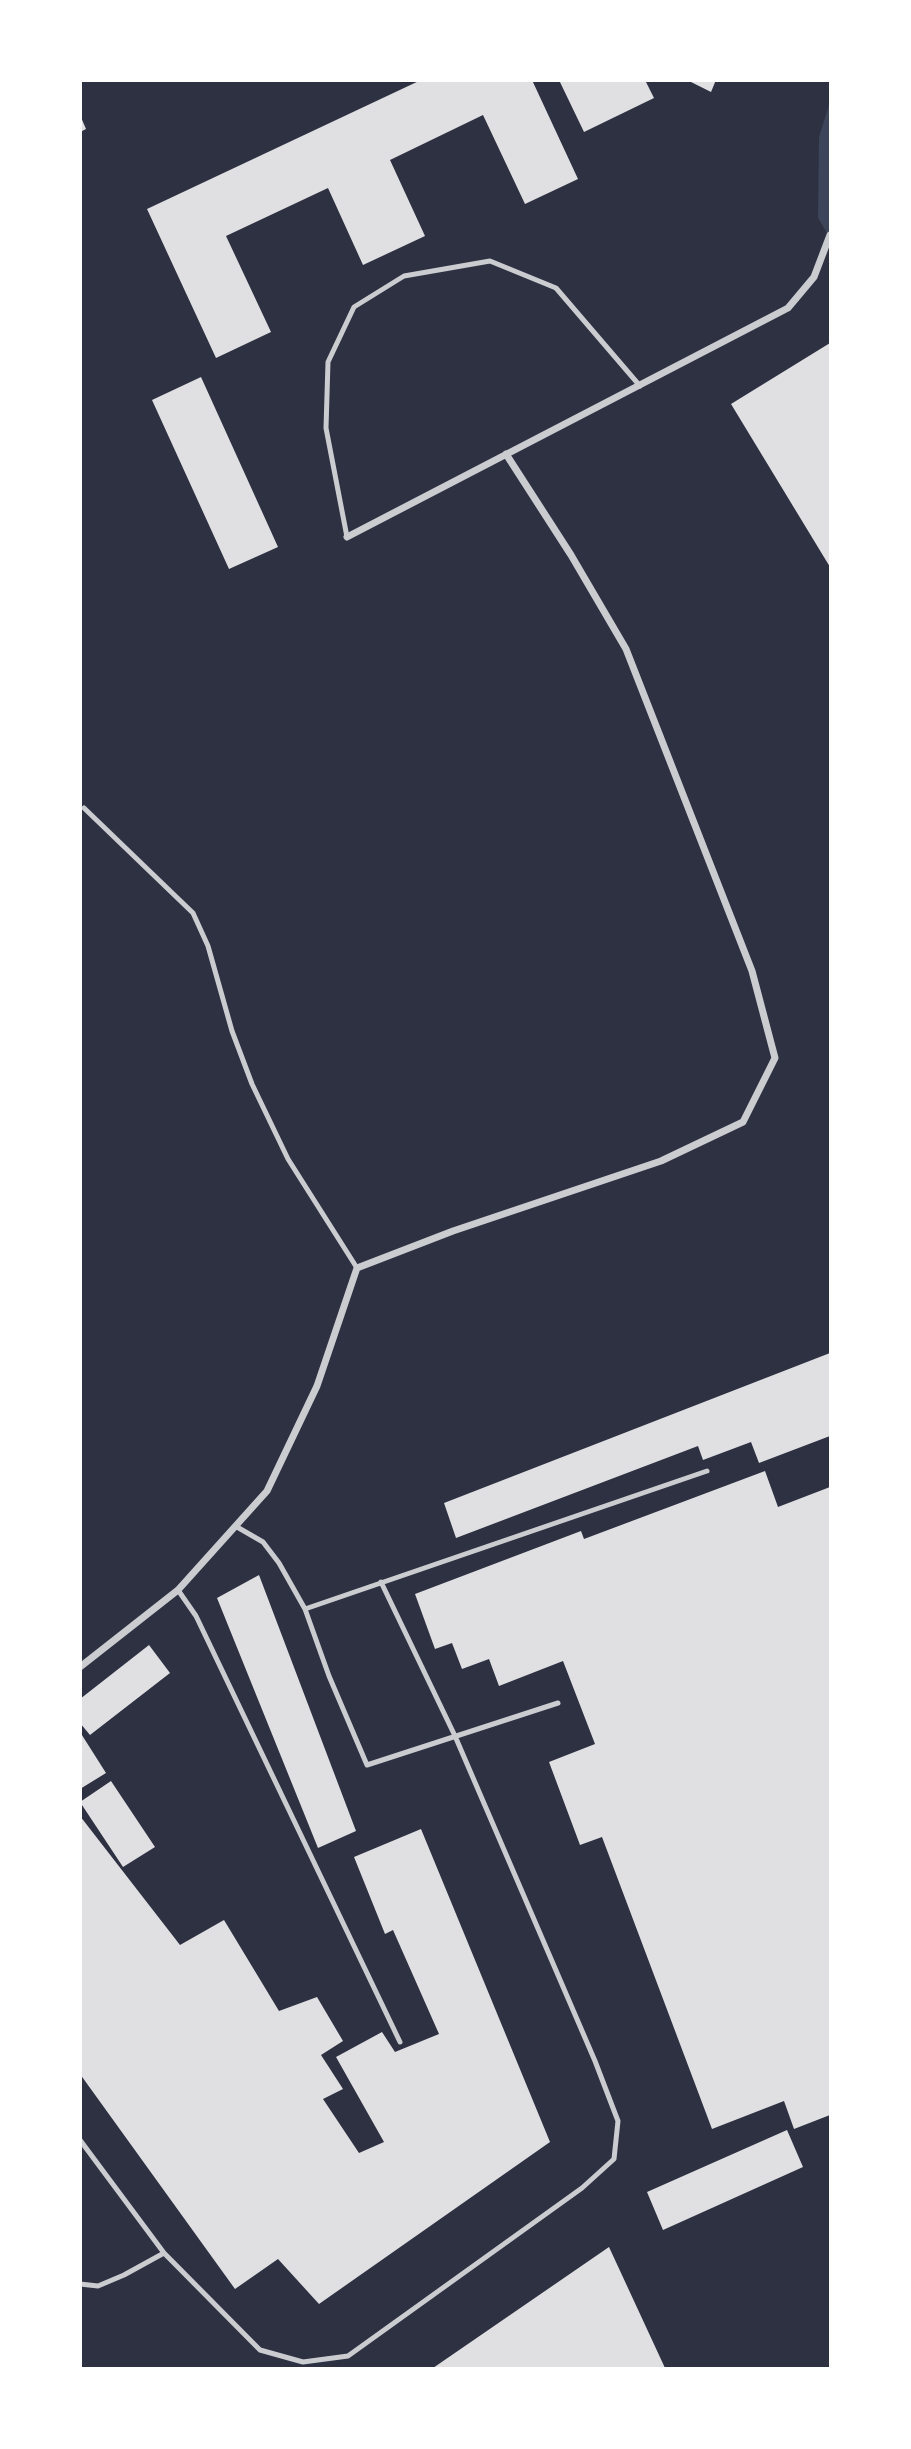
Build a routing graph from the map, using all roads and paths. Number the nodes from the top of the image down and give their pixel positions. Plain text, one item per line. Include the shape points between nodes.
1 (831, 235) edge
2 (640, 386) junction
3 (506, 454) junction
4 (346, 537) joint
5 (84, 808) dead end
6 (357, 1268) junction
7 (707, 1471) dead end
8 (237, 1527) junction
9 (381, 1582) junction
10 (178, 1590) junction
11 (305, 1609) junction
12 (80, 1667) edge
13 (558, 1703) dead end
14 (455, 1737) junction
15 (400, 2042) dead end
16 (80, 2140) edge
17 (164, 2253) junction
18 (80, 2284) edge

1 - 2 street via 814,277 788,308
2 - 3 street
2 - 4 lane via 556,288 490,261 404,276 354,307 328,362 326,428
3 - 4 street
3 - 6 street via 626,649 752,971 775,1058 743,1122 661,1161
5 - 6 lane via 193,913 252,1083 288,1159
6 - 8 street via 317,1386 285,1457 267,1491
7 - 9 lane
8 - 10 street
8 - 11 lane via 271,1552
9 - 11 lane
9 - 14 lane
10 - 12 street
10 - 15 lane via 196,1616
11 - 14 lane via 367,1765
13 - 14 lane
14 - 17 lane via 618,2121 614,2159 582,2188 348,2356 303,2362 260,2350
16 - 17 lane
17 - 18 lane via 98,2286

